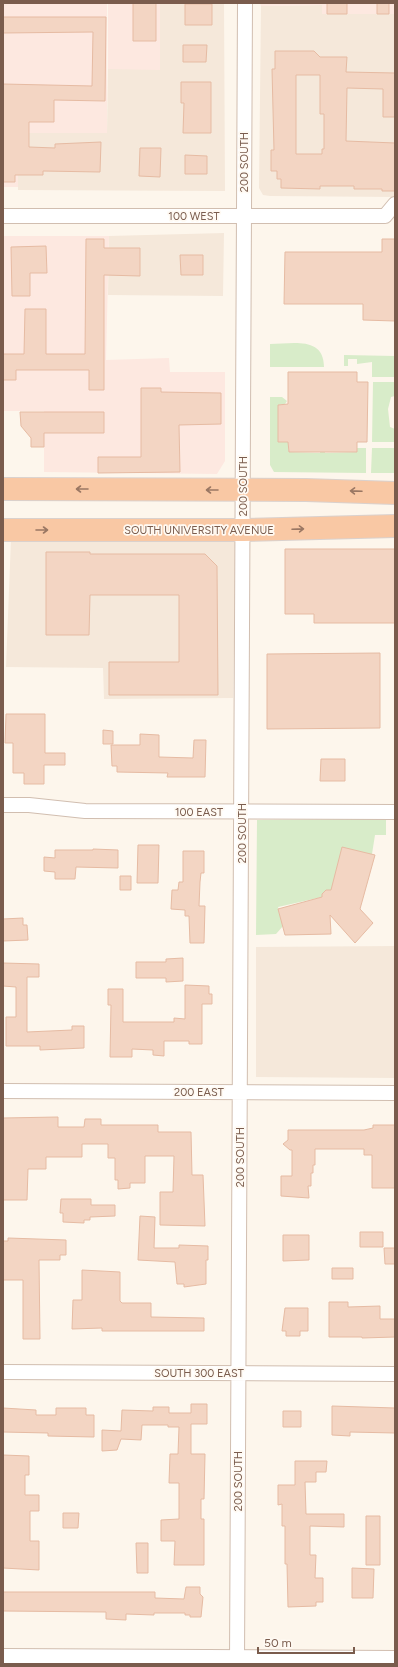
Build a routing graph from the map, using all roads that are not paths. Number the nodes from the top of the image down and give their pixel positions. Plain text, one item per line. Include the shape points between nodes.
1 (245, 3) edge
2 (395, 204) edge
3 (3, 216) edge
4 (244, 216) junction
5 (390, 220) edge
6 (3, 489) edge
7 (243, 490) junction
8 (395, 492) edge
9 (395, 526) edge
10 (3, 530) edge
11 (243, 530) junction
12 (3, 805) edge
13 (242, 812) junction
14 (395, 812) edge
15 (3, 1091) edge
16 (240, 1092) junction
17 (395, 1093) edge
18 (3, 1372) edge
19 (239, 1374) junction
20 (395, 1374) edge
21 (3, 1658) edge
22 (395, 1660) edge
23 (237, 1662) edge

1 - 4 street, 200 SOUTH
2 - 5 street
3 - 4 street, 100 WEST
4 - 5 street, 100 WEST
4 - 7 street, 200 SOUTH
7 -> 6 highway
8 -> 7 highway
7 - 11 street, 200 SOUTH
11 -> 9 highway, SOUTH UNIVERSITY AVENUE
10 -> 11 highway, SOUTH UNIVERSITY AVENUE
11 - 13 street, 200 SOUTH
12 - 13 street, 100 EAST via 85,811
13 - 14 street, 100 EAST
13 - 16 street, 200 SOUTH
15 - 16 street, 200 EAST
16 - 17 street, 200 EAST
16 - 19 street, 200 SOUTH
18 - 19 street, SOUTH 300 EAST
19 - 20 street, SOUTH 300 EAST
19 - 23 street, 200 SOUTH
21 - 23 street
22 - 23 street

